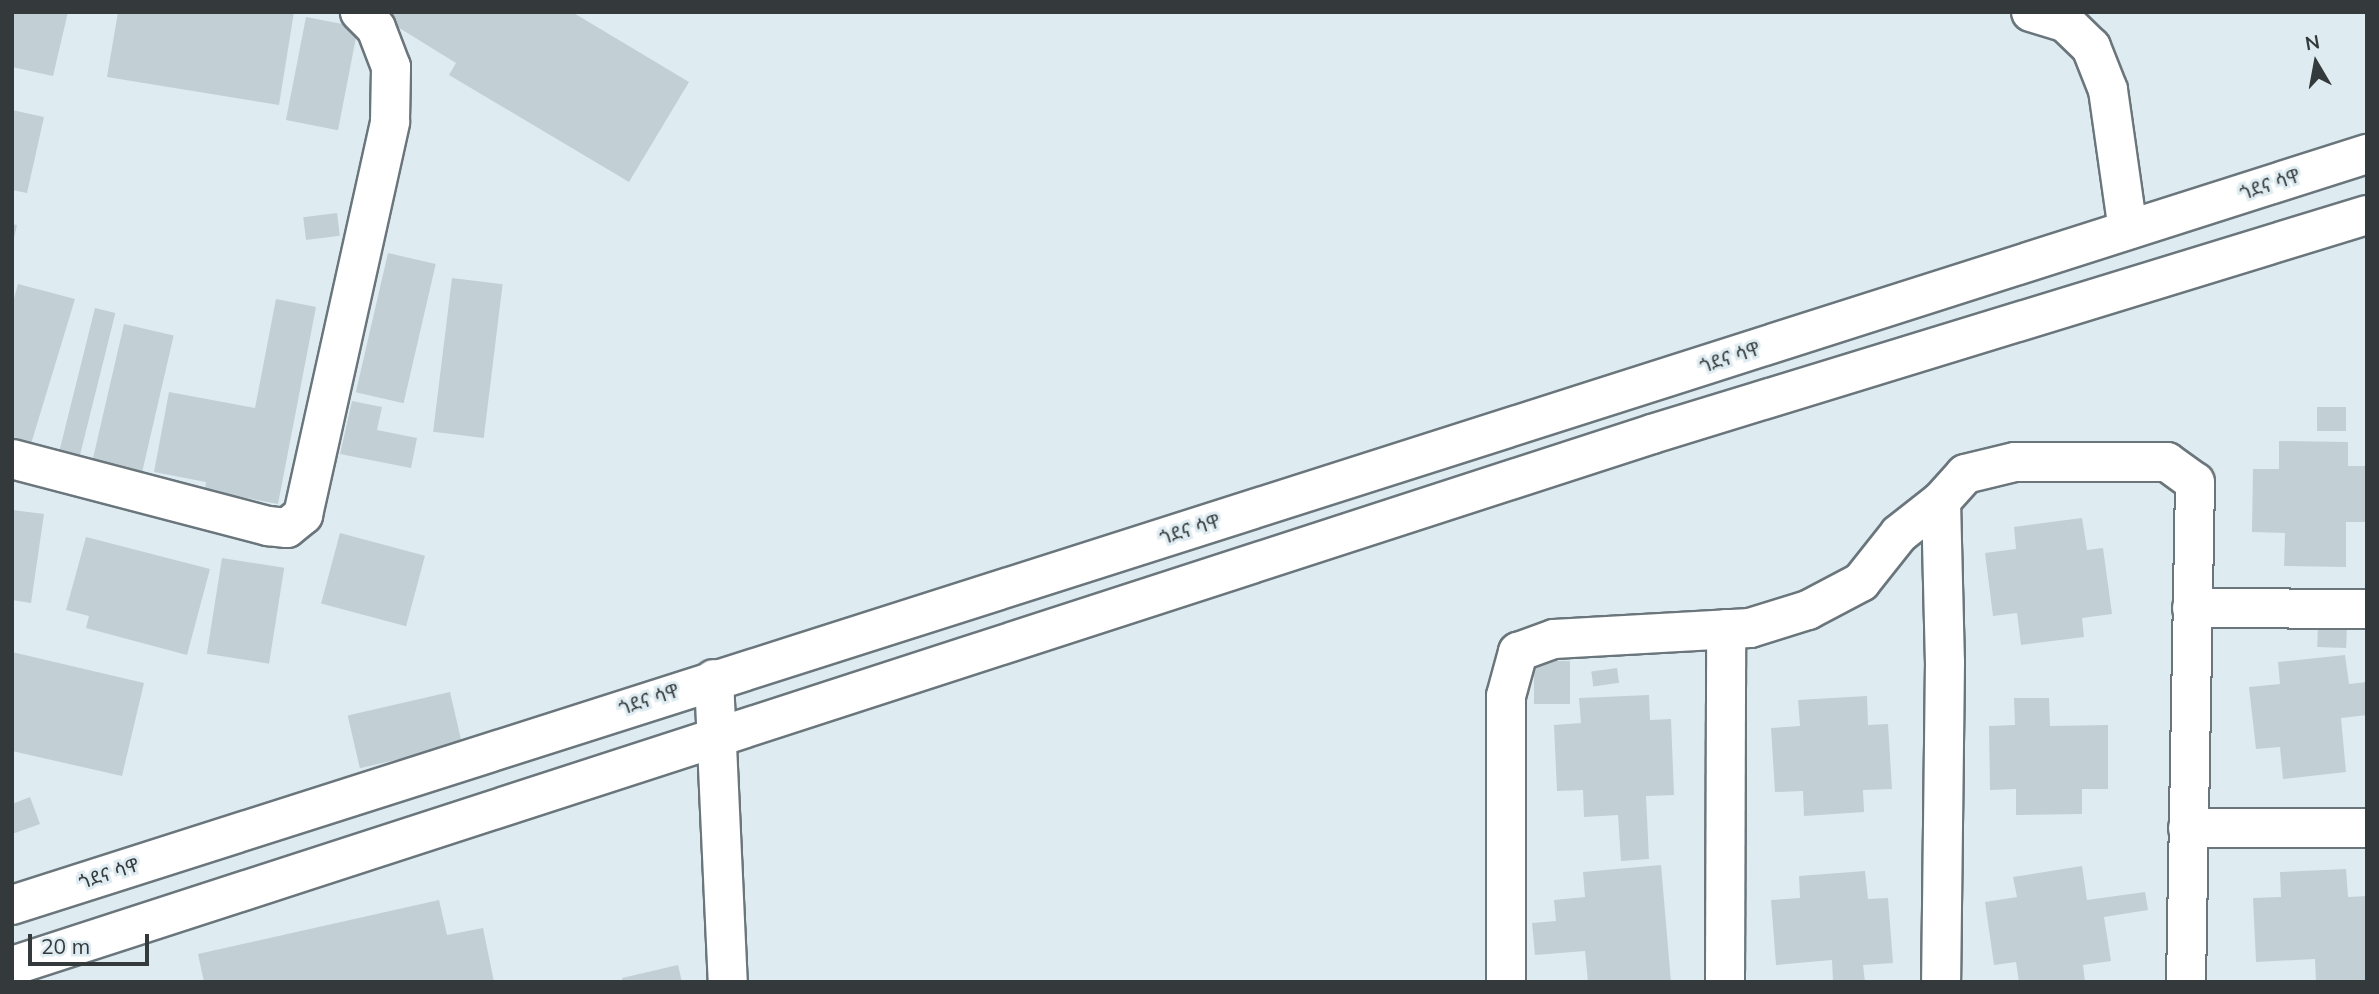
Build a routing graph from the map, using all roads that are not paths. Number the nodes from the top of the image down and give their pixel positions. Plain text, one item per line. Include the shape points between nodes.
1 (360, 12) edge
2 (2031, 12) edge
3 (2367, 154) edge
4 (2367, 215) edge
5 (2128, 230) junction
6 (12, 459) edge
7 (1941, 501) junction
8 (2192, 608) junction
9 (2367, 609) edge
10 (1726, 629) junction
11 (714, 679) junction
12 (716, 736) junction
13 (2188, 828) junction
14 (2367, 828) edge
15 (12, 905) edge
16 (12, 966) edge
17 (728, 982) edge
18 (1506, 982) edge
19 (1725, 982) edge
20 (1941, 982) edge
21 (2186, 982) edge

1 - 6 main road via 376,27 391,67 390,121 303,515 287,528 268,526
2 - 5 main road via 2066,23 2091,47 2108,90
3 - 5 main road, ጎደና ሳዋ
4 - 12 main road via 1652,434
5 - 11 main road, ጎደና ሳዋ
7 - 8 main road via 1965,474 2015,462 2167,462 2195,482
7 - 10 main road via 1899,534 1861,582 1808,611 1750,628
7 - 20 main road via 1945,662
8 - 9 main road
8 - 13 main road
10 - 18 main road via 1554,639 1518,652 1506,695
10 - 19 main road
11 - 12 main road
11 - 15 main road, ጎደና ሳዋ
12 - 16 main road
12 - 17 main road
13 - 14 main road
13 - 21 main road

